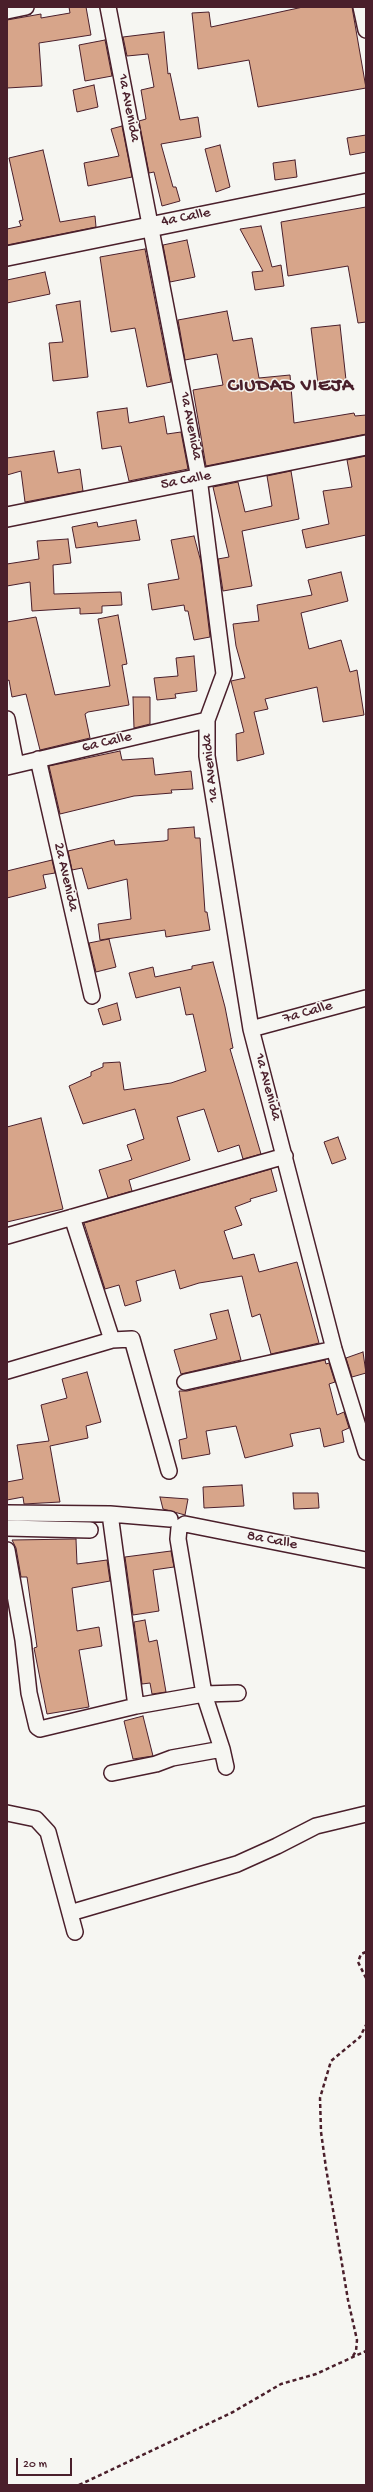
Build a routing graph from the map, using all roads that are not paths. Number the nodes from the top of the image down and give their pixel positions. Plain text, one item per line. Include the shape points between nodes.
1 (26, 7) edge
2 (108, 7) edge
3 (361, 7) edge
4 (7, 11) edge
5 (366, 30) edge
6 (366, 183) edge
7 (152, 225) junction
8 (7, 256) edge
9 (366, 445) edge
10 (199, 478) junction
11 (7, 516) edge
12 (7, 719) edge
13 (207, 720) junction
14 (38, 759) junction
15 (11, 766) edge
16 (92, 996) dead end
17 (366, 998) edge
18 (251, 1029) junction
19 (285, 1156) junction
20 (72, 1217) junction
21 (7, 1236) edge
22 (112, 1340) junction
23 (334, 1349) junction
24 (7, 1371) edge
25 (185, 1382) dead end
26 (366, 1452) edge
27 (169, 1471) dead end
28 (7, 1513) edge
29 (110, 1514) junction
30 (175, 1524) junction
31 (7, 1528) edge
32 (90, 1530) dead end
33 (7, 1550) edge
34 (366, 1560) edge
35 (238, 1693) dead end
36 (204, 1694) junction
37 (136, 1706) junction
38 (222, 1749) junction
39 (226, 1768) dead end
40 (112, 1773) dead end
41 (7, 1813) edge
42 (366, 1814) edge
43 (70, 1913) junction
44 (74, 1932) dead end

1 - 4 street
2 - 7 street, 1a Avenida
3 - 5 street
6 - 7 street, 4a Calle
7 - 8 street, 4a Calle
7 - 10 street, 1a Avenida
9 - 10 street, 5a Calle
10 - 11 street, 5a Calle
10 - 13 street, 1a Avenida via 224,674
12 - 15 street
13 - 14 street, 6a Calle
13 - 18 street, 1a Avenida via 208,756
14 - 15 street, 6a Calle
14 - 16 street, 2a Avenida
17 - 18 street, 7a Calle
18 - 19 street, 1a Avenida
19 - 20 street
19 - 23 street, 1a Avenida
20 - 21 street
20 - 22 street
22 - 24 street
22 - 27 street via 132,1339
23 - 25 street
23 - 26 street, 1a Avenida
28 - 29 street, 8a Calle
29 - 30 street, 8a Calle
29 - 37 street
30 - 34 street, 8a Calle
30 - 36 street
31 - 32 street
33 - 37 street via 23,1640 29,1694 37,1727 44,1728
35 - 36 street
36 - 37 street
36 - 38 street
38 - 39 street
38 - 40 street
41 - 43 street via 36,1819 48,1832
42 - 43 street via 316,1826 238,1864
43 - 44 street

